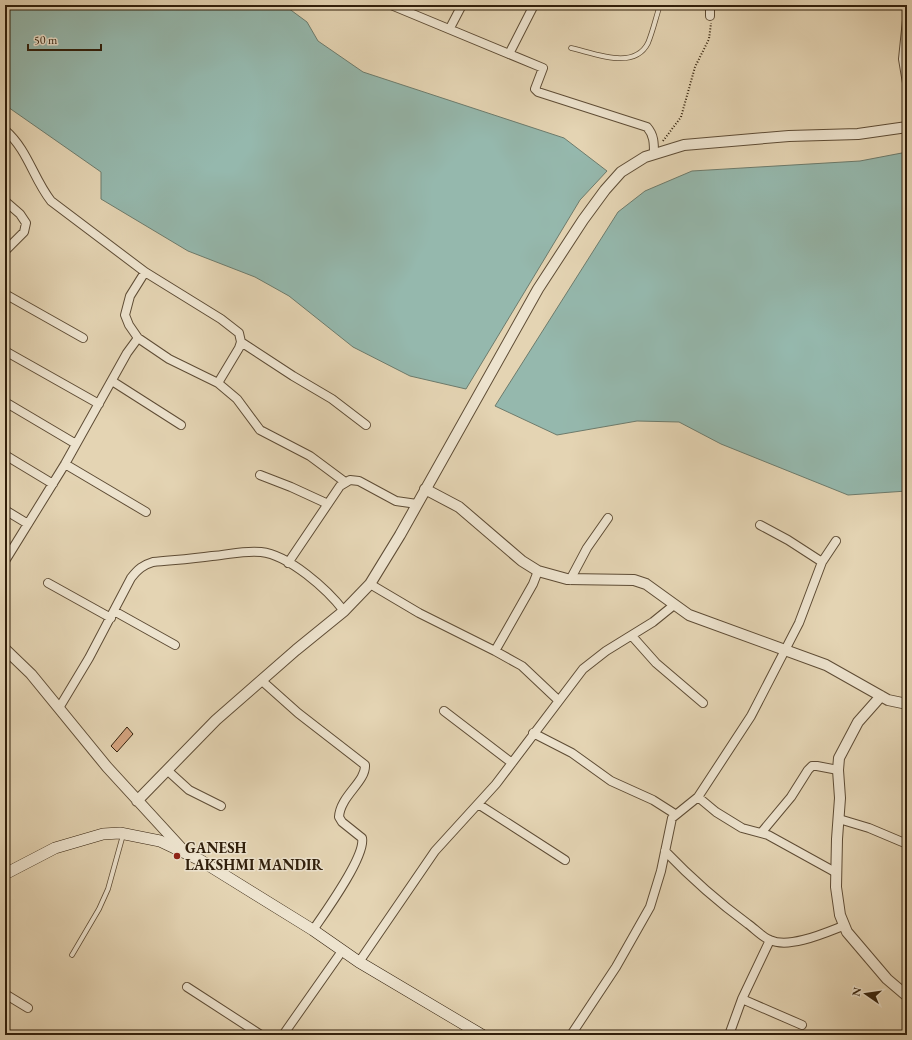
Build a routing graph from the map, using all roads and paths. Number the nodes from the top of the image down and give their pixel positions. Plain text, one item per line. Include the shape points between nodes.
1 (391, 5) edge
2 (462, 5) edge
3 (534, 5) edge
4 (660, 5) edge
5 (710, 5) edge
6 (403, 7) edge
7 (710, 16) joint
8 (907, 20) edge
9 (450, 28) junction
10 (571, 48) dead end
11 (509, 54) junction
12 (907, 83) edge
13 (907, 127) edge
14 (5, 130) edge
15 (654, 154) junction
16 (5, 201) edge
17 (5, 251) edge
18 (145, 272) junction
19 (5, 294) edge
20 (83, 338) dead end
21 (138, 338) junction
22 (241, 342) junction
23 (5, 351) edge
24 (112, 380) junction
25 (218, 383) junction
26 (5, 402) edge
27 (99, 404) junction
28 (181, 425) dead end
29 (366, 425) dead end
30 (76, 444) junction
31 (5, 455) edge
32 (65, 464) junction
33 (260, 476) dead end
34 (345, 482) junction
35 (53, 484) junction
36 (425, 489) junction
37 (328, 504) junction
38 (417, 504) junction
39 (5, 510) edge
40 (146, 512) dead end
41 (608, 518) dead end
42 (28, 524) junction
43 (760, 525) dead end
44 (836, 541) dead end
45 (5, 561) edge
46 (822, 562) junction
47 (288, 563) junction
48 (538, 571) junction
49 (570, 580) junction
50 (48, 583) dead end
51 (370, 584) junction
52 (674, 605) junction
53 (344, 611) junction
54 (112, 615) junction
55 (632, 636) junction
56 (175, 645) dead end
57 (5, 649) edge
58 (495, 651) junction
59 (783, 651) junction
60 (261, 680) junction
61 (881, 696) junction
62 (558, 700) junction
63 (703, 703) dead end
64 (907, 704) edge
65 (59, 708) junction
66 (444, 711) dead end
67 (533, 733) junction
68 (512, 763) junction
69 (167, 770) junction
70 (838, 770) junction
71 (698, 797) junction
72 (137, 801) junction
73 (478, 804) junction
74 (221, 806) dead end
75 (675, 814) junction
76 (839, 819) junction
77 (123, 833) junction
78 (761, 833) junction
79 (907, 844) edge
80 (184, 851) junction
81 (665, 851) junction
82 (565, 860) dead end
83 (835, 872) junction
84 (5, 874) edge
85 (843, 926) junction
86 (312, 930) junction
87 (770, 940) junction
88 (342, 951) junction
89 (72, 955) dead end
90 (359, 962) junction
91 (186, 987) dead end
92 (5, 994) edge
93 (907, 996) edge
94 (742, 999) junction
95 (28, 1008) dead end
96 (802, 1025) dead end
97 (261, 1035) edge
98 (283, 1035) edge
99 (482, 1035) edge
100 (571, 1035) edge
101 (729, 1035) edge

1 - 6 street
2 - 9 street
3 - 11 street
4 - 10 lane via 648,43 638,55 625,59
5 - 7 street
6 - 9 street
7 - 15 path via 709,39 695,66 681,117
8 - 12 street via 903,59
9 - 11 street
11 - 15 street via 543,68 535,89 538,92 647,126 654,138
13 - 15 street via 858,134 702,143 684,145
14 - 18 street via 23,150 51,201
15 - 36 street via 621,172 583,220 538,289
16 - 17 street via 26,223 24,232
18 - 21 street via 130,296 125,315
18 - 22 street via 236,329
19 - 20 street
21 - 24 street
21 - 25 street via 175,362
22 - 25 street
22 - 29 street via 332,399
23 - 27 street
24 - 27 street
24 - 28 street
25 - 34 street via 237,399 260,430 310,456
26 - 30 street
27 - 30 street
30 - 32 street
31 - 35 street
32 - 35 street
32 - 40 street
33 - 37 street
34 - 37 street
34 - 38 street via 358,481 396,501
35 - 42 street
36 - 38 street
36 - 48 street via 459,507 522,561
37 - 47 street
38 - 51 street
39 - 42 street
41 - 49 street via 587,548
42 - 45 street
43 - 46 street
44 - 46 street
46 - 59 street via 799,623
47 - 53 street via 322,587
47 - 54 street via 272,554 248,552 153,562 137,570
48 - 49 street
48 - 58 street
49 - 52 street via 634,580 646,584
50 - 54 street
51 - 53 street
51 - 58 street via 419,613
52 - 55 street
52 - 59 street via 702,621
53 - 60 street
54 - 56 street
54 - 65 street
55 - 62 street via 583,669
55 - 63 street via 656,664
57 - 65 street via 31,674
58 - 62 street via 522,666
59 - 61 street via 826,665
59 - 71 street via 751,716
60 - 69 street via 216,720
60 - 86 street via 298,713 365,765 365,770 342,804 339,817 362,838 362,849 334,899
61 - 64 street
61 - 70 street via 858,722 843,750
62 - 67 street
65 - 72 street
66 - 68 street
67 - 68 street
67 - 75 street via 572,753 611,781 653,800
68 - 73 street
69 - 72 street
69 - 74 street via 189,790
70 - 76 street
70 - 78 street via 817,766 808,770 791,797
71 - 75 street via 688,807
71 - 78 street via 737,825
72 - 80 street
73 - 82 street
73 - 90 street via 435,851
75 - 81 street via 670,823
76 - 79 street
76 - 83 street
77 - 80 main road via 160,841
77 - 84 main road via 103,834 73,842 40,854
77 - 89 lane via 108,889
78 - 83 street
80 - 86 main road
81 - 87 street via 710,895
81 - 100 street via 650,907 616,966
83 - 85 street
85 - 87 street via 795,941
85 - 93 street via 887,979
86 - 88 main road
87 - 94 street
88 - 90 main road
88 - 98 street
90 - 99 main road
91 - 97 street
92 - 95 street
94 - 96 street
94 - 101 street

